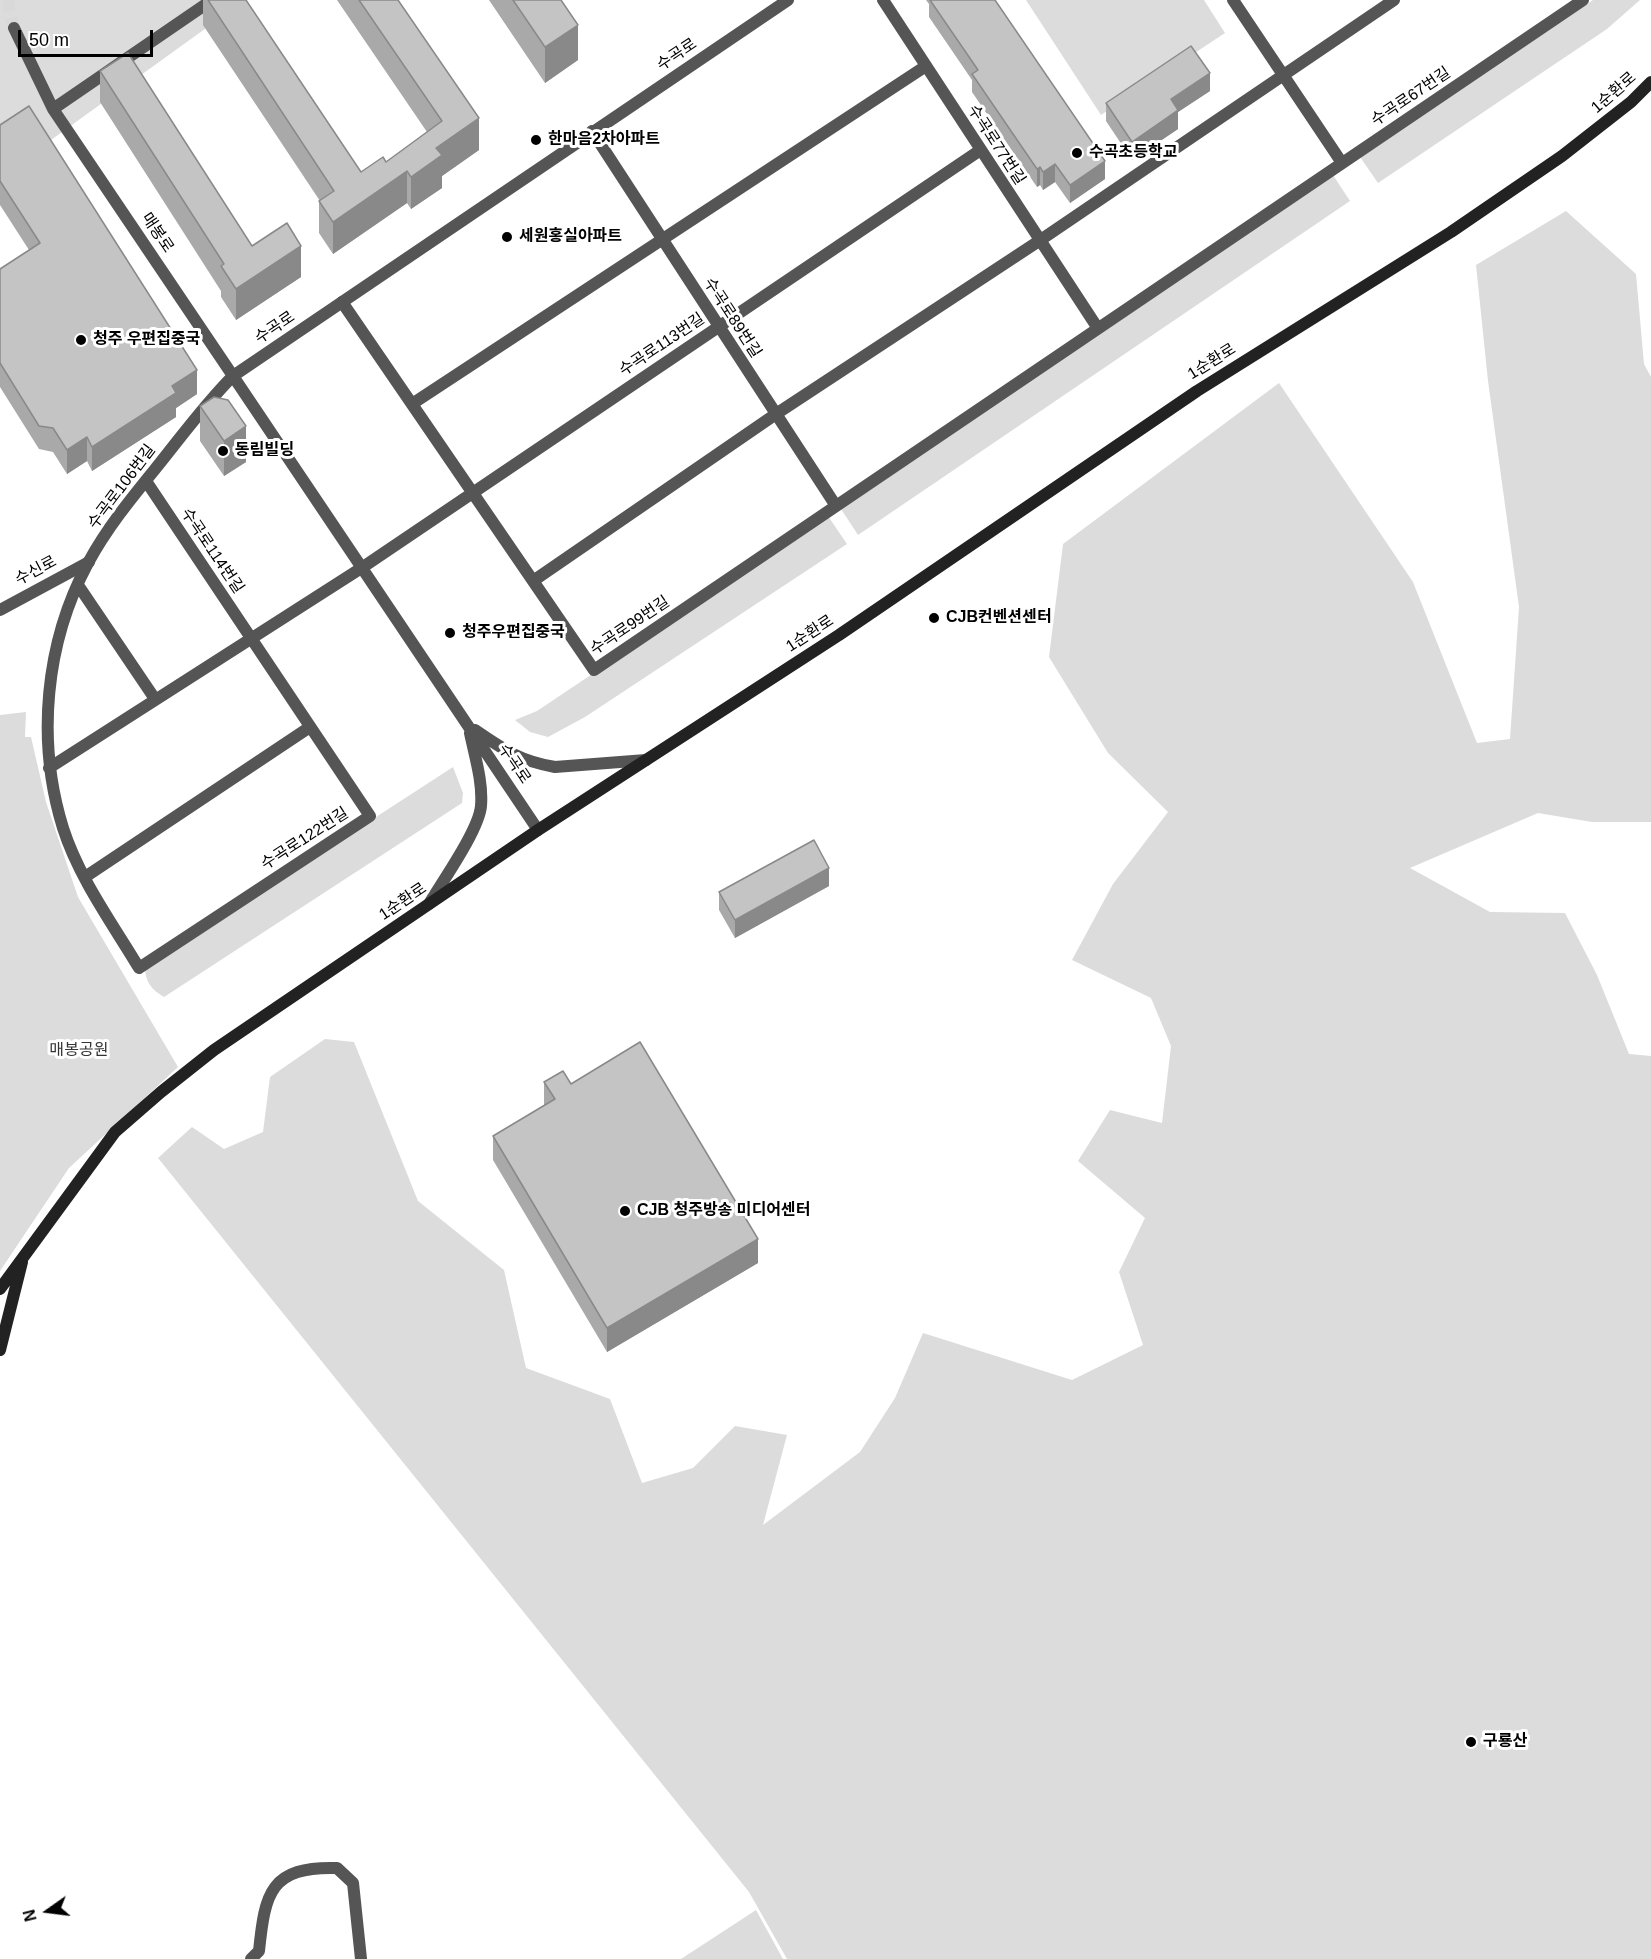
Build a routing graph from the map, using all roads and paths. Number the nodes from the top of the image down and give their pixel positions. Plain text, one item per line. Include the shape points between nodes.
1 (212, 0) edge
2 (788, 0) edge
3 (883, 0) edge
4 (1233, 0) edge
5 (1394, 0) edge
6 (1583, 0) edge
7 (14, 28) tunnel mouth
8 (926, 66) junction
9 (1282, 75) junction
10 (1651, 82) edge
11 (53, 109) junction
12 (592, 131) junction
13 (979, 151) junction
14 (1342, 163) junction
15 (661, 239) junction
16 (1040, 241) junction
17 (342, 302) junction
18 (718, 327) junction
19 (1097, 327) junction
20 (233, 376) junction
21 (412, 404) junction
22 (776, 414) junction
23 (146, 481) junction
24 (472, 492) junction
25 (836, 506) junction
26 (89, 562) junction
27 (363, 567) junction
28 (533, 581) junction
29 (78, 585) junction
30 (0, 610) edge
31 (250, 639) junction
32 (155, 699) junction
33 (469, 726) junction
34 (310, 727) junction
35 (646, 760) junction
36 (49, 768) junction
37 (538, 830) junction
38 (84, 877) junction
39 (429, 904) junction
40 (140, 968) joint
41 (24, 1255) junction
42 (0, 1279) edge
43 (0, 1288) edge
44 (0, 1350) edge
45 (251, 1959) edge
46 (361, 1959) edge

1 - 11 street
2 - 12 street, 수곡로
3 - 8 street, 수곡로77번길
4 - 9 street
5 - 9 street
6 - 14 street, 수곡로67번길
7 - 11 street, 매봉로
8 - 13 street, 수곡로77번길
8 - 15 street
9 - 14 street
9 - 16 street
10 - 35 main road, 1순환로 via 1562,156 1451,232 1197,391
11 - 20 street, 매봉로
12 - 15 street, 수곡로89번길
12 - 17 street, 수곡로
13 - 16 street, 수곡로77번길
13 - 18 street, 수곡로113번길
14 - 19 street, 수곡로67번길
15 - 18 street, 수곡로89번길
15 - 21 street
16 - 19 street, 수곡로77번길
16 - 22 street
17 - 20 street, 수곡로
17 - 21 street, 수곡로99번길
18 - 22 street, 수곡로89번길
18 - 24 street, 수곡로113번길
19 - 25 street
20 - 23 street, 수곡로106번길 via 209,400
20 - 27 street, 수곡로
21 - 24 street, 수곡로99번길
22 - 25 street, 수곡로89번길
22 - 28 street
23 - 26 street, 수곡로106번길 via 122,509
23 - 31 street, 수곡로114번길
24 - 27 street, 수곡로113번길
24 - 28 street, 수곡로99번길
25 - 28 street, 수곡로99번길 via 594,670
26 - 29 street, 수곡로106번길
26 - 30 street, 수신로
27 - 31 street
27 - 33 street, 수곡로
29 - 32 street
29 - 36 street, 수곡로106번길 via 60,637 48,694
31 - 32 street
31 - 34 street, 수곡로122번길
32 - 36 street
33 - 35 street via 512,756 542,765
33 - 37 street, 수곡로
33 - 39 street via 480,775 481,807
34 - 38 street
34 - 40 street, 수곡로122번길 via 370,816
35 - 37 main road, 1순환로
36 - 38 street, 수곡로106번길 via 64,829
37 - 39 main road, 1순환로
38 - 40 street, 수곡로106번길
39 - 41 main road, 1순환로 via 214,1050 161,1092 115,1132
41 - 42 main road
41 - 43 main road, 1순환로
41 - 44 main road, 1순환로
45 - 46 street via 259,1951 263,1909 276,1886 295,1871 337,1868 353,1883

